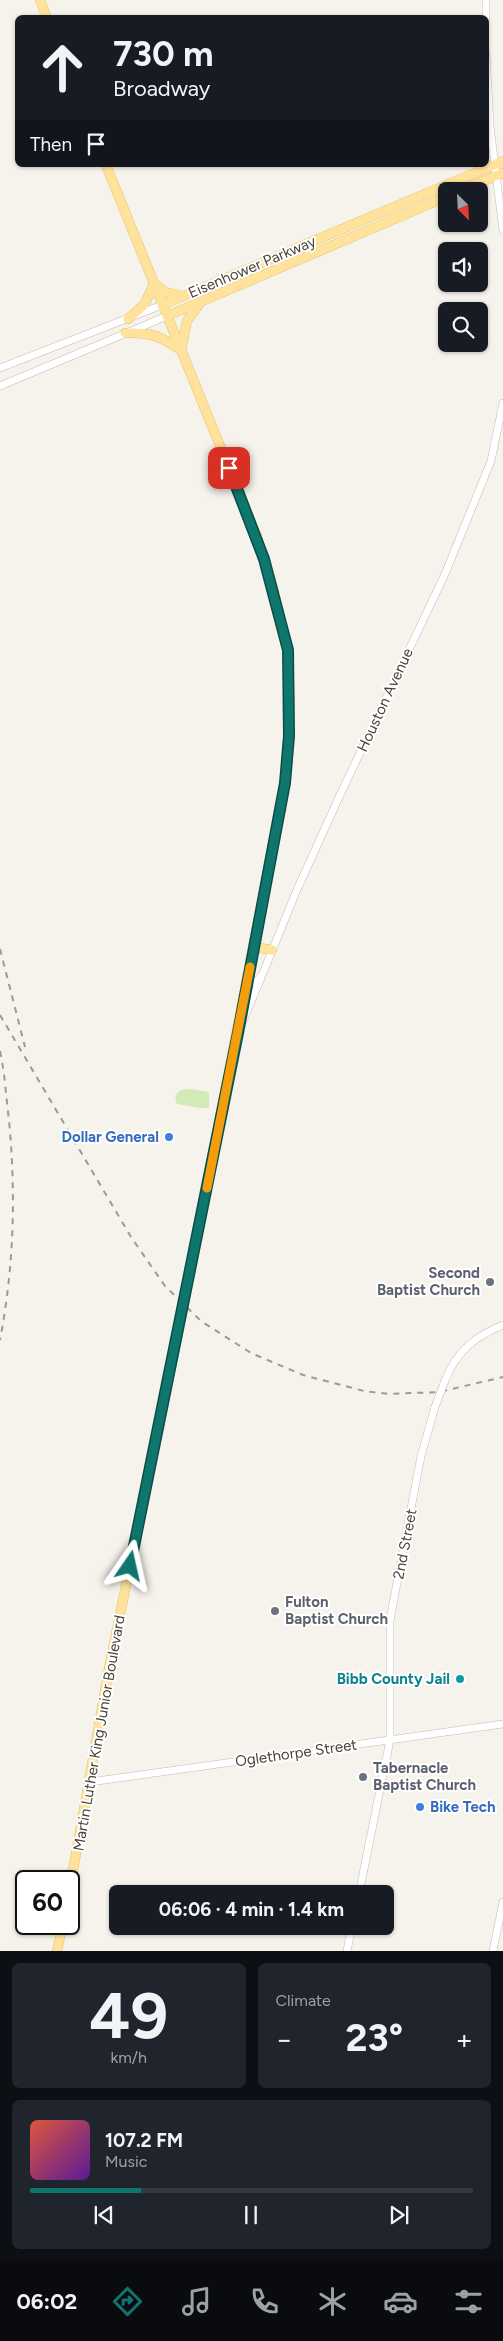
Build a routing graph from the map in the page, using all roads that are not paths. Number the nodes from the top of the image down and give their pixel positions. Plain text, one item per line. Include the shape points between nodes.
1 (40, 0) edge
2 (486, 0) edge
3 (46, 15) edge
4 (486, 15) edge
5 (489, 108) edge
6 (499, 163) edge
7 (107, 167) edge
8 (500, 174) edge
9 (481, 182) edge
10 (438, 200) edge
11 (503, 230) edge
12 (154, 283) junction
13 (184, 296) junction
14 (201, 301) junction
15 (162, 305) junction
16 (167, 316) junction
17 (128, 318) junction
18 (125, 333) junction
19 (181, 350) junction
20 (0, 368) edge
21 (0, 386) edge
22 (503, 403) edge
23 (254, 947) junction
24 (272, 950) junction
25 (263, 973) junction
26 (246, 984) junction
27 (238, 1033) junction
28 (503, 1325) edge
29 (503, 1724) edge
30 (390, 1740) junction
31 (90, 1782) junction
32 (73, 1870) edge
33 (360, 1885) edge
34 (503, 1902) edge
35 (61, 1935) edge
36 (350, 1935) edge
37 (57, 1951) edge
38 (346, 1951) edge
39 (493, 1951) edge

1 - 3 main road
2 - 4 street
5 - 6 street
6 - 8 street
6 - 13 main road, Eisenhower Parkway
7 - 12 main road, Martin Luther King Junior Boulevard
8 - 9 main road
8 - 11 street
10 - 14 main road, Eisenhower Parkway
12 - 13 main road via 165,292
12 - 15 main road, Martin Luther King Junior Boulevard
12 - 17 main road via 145,304
13 - 15 main road, Eisenhower Parkway
14 - 16 main road, Eisenhower Parkway
14 - 19 main road via 187,321
15 - 16 main road, Martin Luther King Junior Boulevard
15 - 17 street, Eisenhower Parkway
16 - 18 street, Eisenhower Parkway
16 - 19 main road, Martin Luther King Junior Boulevard
17 - 20 street, Eisenhower Parkway
18 - 19 main road via 149,333
18 - 21 street, Eisenhower Parkway
19 - 23 main road, Martin Luther King Junior Boulevard via 264,559 288,650 290,716 285,783
22 - 24 street, Houston Avenue via 491,462 445,574 340,796
23 - 24 main road
23 - 26 main road, Martin Luther King Junior Boulevard
24 - 25 street, Houston Avenue
25 - 26 street via 259,979
25 - 27 street, Houston Avenue
26 - 27 main road, Martin Luther King Junior Boulevard
27 - 31 main road, Martin Luther King Junior Boulevard via 110,1663
28 - 30 street, 2nd Street, bridge via 479,1336 462,1350 446,1378 421,1456 390,1620
29 - 30 street, Oglethorpe Street
30 - 31 street, Oglethorpe Street
30 - 33 street, 2nd Street
31 - 32 main road, Martin Luther King Junior Boulevard
34 - 39 street
35 - 37 main road
36 - 38 street

